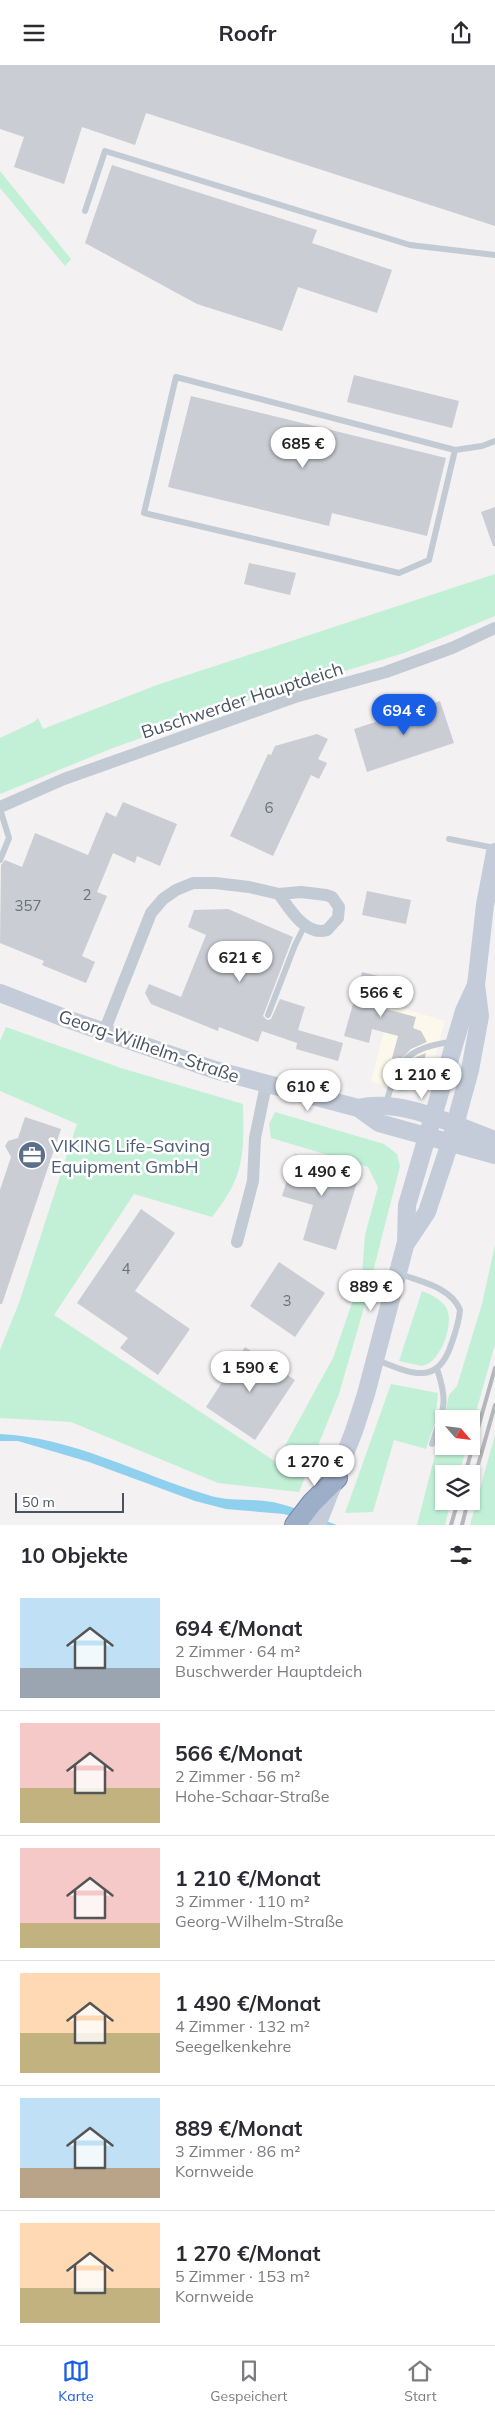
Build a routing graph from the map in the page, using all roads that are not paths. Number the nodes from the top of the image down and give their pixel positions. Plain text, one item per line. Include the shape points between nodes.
1 (85, 211) dead end
2 (495, 255) edge
3 (495, 441) edge
4 (455, 449) junction
5 (495, 629) edge
6 (0, 808) edge
7 (449, 839) dead end
8 (495, 850) edge
9 (0, 860) edge
10 (279, 894) junction
11 (305, 925) junction
12 (476, 985) junction
13 (0, 993) edge
14 (268, 1015) dead end
15 (104, 1032) junction
16 (456, 1042) junction
17 (266, 1085) junction
18 (386, 1104) junction
19 (358, 1108) junction
20 (434, 1118) junction
21 (455, 1125) junction
22 (428, 1137) junction
23 (495, 1140) edge
24 (450, 1143) junction
25 (495, 1155) edge
26 (237, 1242) dead end
27 (406, 1242) junction
28 (398, 1274) junction
29 (376, 1359) junction
30 (436, 1369) junction
31 (432, 1444) dead end
32 (336, 1478) joint
33 (318, 1505) junction
34 (296, 1524) edge
35 (317, 1525) edge

1 - 2 lane via 105,151 410,245
3 - 4 lane
4 - 4 lane via 176,377 144,513 399,573 429,560
5 - 6 street, Buschwerder Hauptdeich via 386,672 295,697 64,779
6 - 9 lane via 10,838
7 - 8 lane
8 - 12 main road
10 - 11 street
10 - 11 street via 315,893 336,901 339,913 332,927 320,931
10 - 15 street via 249,887 193,883 170,894 151,913
11 - 14 lane
12 - 16 main road via 464,1011
12 - 21 main road via 480,1016
13 - 15 main road, Georg-Wilhelm-Straße
15 - 17 main road, Georg-Wilhelm-Straße
16 - 18 lane via 431,1044 403,1060
16 - 20 main road
17 - 19 main road, Georg-Wilhelm-Straße
17 - 26 street via 256,1129 253,1181
18 - 19 main road, Georg-Wilhelm-Straße
18 - 20 main road, Georg-Wilhelm-Straße
19 - 22 main road, Georg-Wilhelm-Straße via 379,1123
20 - 21 main road, Georg-Wilhelm-Straße
20 - 22 main road
21 - 23 main road, Georg-Wilhelm-Straße
21 - 24 main road
22 - 24 main road, Georg-Wilhelm-Straße
22 - 27 main road via 408,1205
24 - 25 main road, Georg-Wilhelm-Straße
24 - 27 main road via 427,1211
27 - 28 main road
28 - 29 main road
28 - 30 lane via 446,1292 458,1305 460,1316 447,1358
29 - 30 lane via 410,1372
29 - 32 main road
30 - 31 lane via 445,1395
32 - 33 highway
33 - 34 highway
33 - 35 main road

